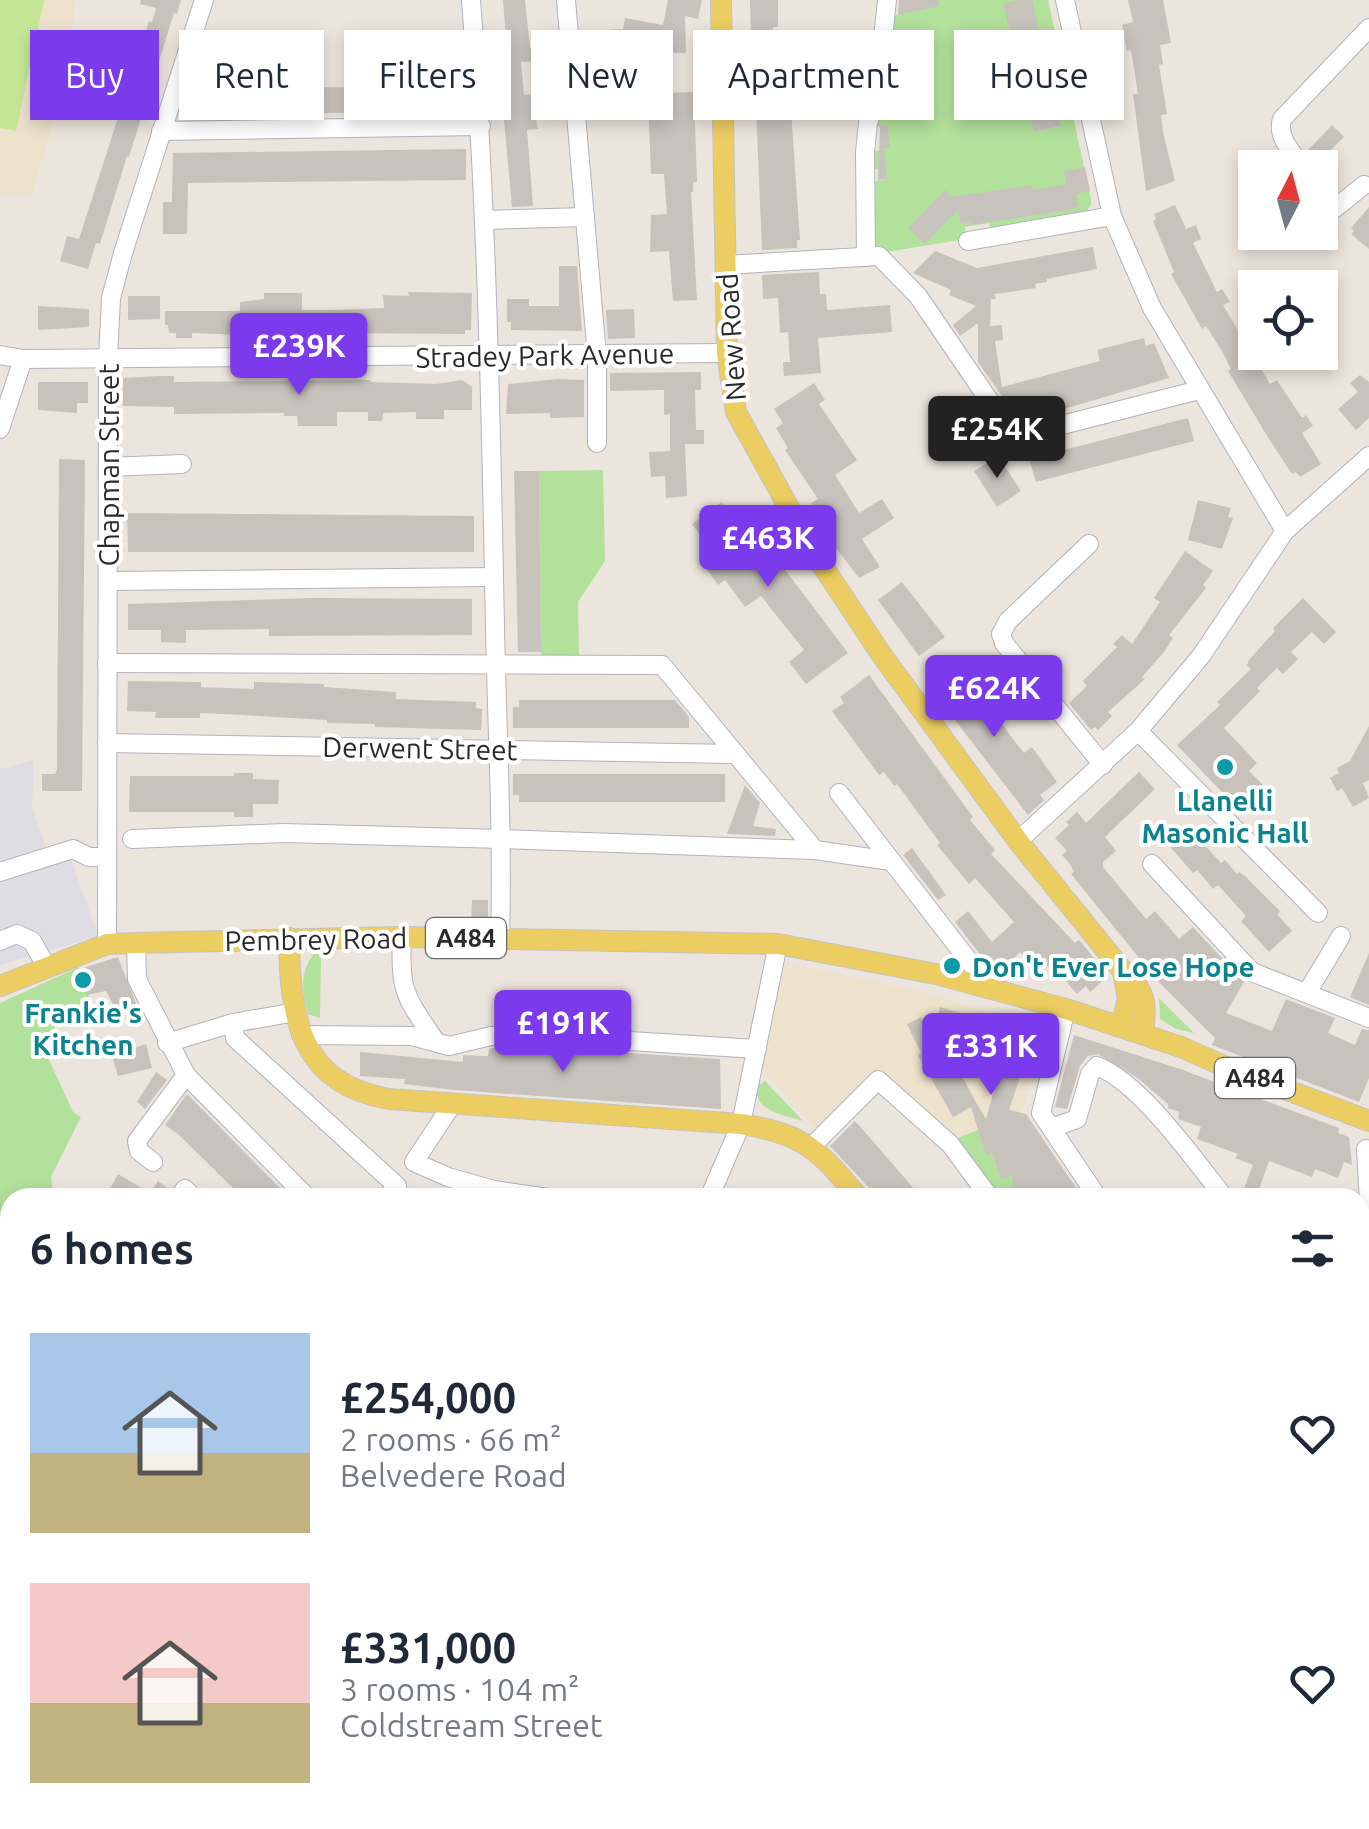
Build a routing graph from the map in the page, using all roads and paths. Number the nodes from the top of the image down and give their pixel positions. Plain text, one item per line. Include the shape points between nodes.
1 (204, 0) edge
2 (471, 0) edge
3 (566, 0) edge
4 (721, 0) edge
5 (888, 0) edge
6 (1065, 0) edge
7 (1369, 28) edge
8 (569, 30) edge
9 (576, 120) edge
10 (481, 126) junction
11 (161, 131) junction
12 (1290, 150) edge
13 (1364, 185) dead end
14 (1338, 207) edge
15 (1112, 216) junction
16 (585, 217) junction
17 (486, 220) junction
18 (968, 241) dead end
19 (866, 257) junction
20 (726, 265) junction
21 (727, 353) junction
22 (1, 355) edge
23 (490, 356) junction
24 (597, 356) junction
25 (108, 358) junction
26 (24, 359) junction
27 (1199, 390) junction
28 (0, 430) edge
29 (598, 443) dead end
30 (1369, 456) edge
31 (182, 464) dead end
32 (108, 467) junction
33 (1286, 531) junction
34 (1089, 544) dead end
35 (494, 577) junction
36 (108, 581) junction
37 (107, 663) junction
38 (496, 664) junction
39 (1138, 732) junction
40 (107, 743) junction
41 (497, 750) junction
42 (734, 754) junction
43 (1102, 765) junction
44 (839, 793) dead end
45 (132, 839) dead end
46 (503, 839) junction
47 (1018, 841) junction
48 (815, 850) junction
49 (107, 857) junction
50 (891, 861) junction
51 (1152, 864) dead end
52 (1, 869) edge
53 (1318, 913) dead end
54 (1341, 936) dead end
55 (402, 937) junction
56 (289, 938) junction
57 (500, 938) junction
58 (0, 940) edge
59 (136, 943) junction
60 (107, 944) junction
61 (778, 944) junction
62 (46, 966) junction
63 (1124, 970) junction
64 (0, 986) edge
65 (989, 987) junction
66 (1308, 991) junction
67 (1066, 1009) junction
68 (296, 1012) junction
69 (1369, 1018) edge
70 (232, 1023) junction
71 (1121, 1027) junction
72 (1143, 1033) junction
73 (301, 1035) junction
74 (436, 1042) junction
75 (167, 1043) junction
76 (757, 1049) junction
77 (186, 1075) junction
78 (453, 1103) junction
79 (1369, 1121) edge
80 (741, 1124) junction
81 (1052, 1128) junction
82 (812, 1146) junction
83 (1366, 1149) dead end
84 (154, 1162) dead end
85 (298, 1188) edge
86 (394, 1188) edge
87 (486, 1188) edge
88 (713, 1188) edge
89 (850, 1188) edge
90 (983, 1188) edge
91 (1091, 1188) edge
92 (1217, 1188) edge
93 (1368, 1188) edge

1 - 11 street, Chapman Street
2 - 10 street
3 - 8 street
4 - 20 main road, New Road via 714,61
5 - 19 street via 865,152
6 - 15 street
7 - 12 street via 1282,119 1279,128
9 - 16 street
10 - 11 street
10 - 17 street
11 - 25 street, Chapman Street via 111,298
13 - 14 street
15 - 18 street
15 - 27 street via 1152,308
16 - 17 street
16 - 24 street
17 - 23 street
19 - 20 street
19 - 27 street via 879,256 918,296 1019,436
20 - 21 main road, New Road
21 - 24 street, Stradey Park Avenue
21 - 47 main road, New Road via 736,412 814,553
22 - 26 street, Stradey Park Avenue
23 - 24 street, Stradey Park Avenue
23 - 25 street, Stradey Park Avenue
23 - 35 street
24 - 29 street
25 - 26 street, Stradey Park Avenue
25 - 32 street, Chapman Street
26 - 28 street
27 - 33 street
30 - 33 street
31 - 32 street
32 - 36 street, Chapman Street
33 - 39 street via 1201,656
34 - 43 street via 1001,634
35 - 36 street
35 - 38 street
36 - 37 street, Chapman Street
37 - 38 street
37 - 40 street, Chapman Street
38 - 41 street
38 - 42 street via 662,665
39 - 43 street
39 - 53 street
40 - 41 street, Derwent Street
40 - 49 street, Chapman Street
41 - 42 street, Derwent Street
41 - 46 street
42 - 48 street
43 - 47 street
44 - 50 street
45 - 46 street via 284,833
46 - 48 street
46 - 57 street
47 - 63 main road, New Road
48 - 50 street
49 - 52 street via 73,849
49 - 60 street, Chapman Street
50 - 65 street
51 - 66 street via 1252,972
54 - 66 street
55 - 56 main road, Pembrey Road / A484
55 - 57 main road, Pembrey Road / A484
55 - 74 street via 404,994
56 - 59 main road, Pembrey Road / A484
56 - 68 main road
57 - 61 main road, Pembrey Road / A484
58 - 62 street via 17,934 32,942
59 - 60 main road, Pembrey Road / A484
59 - 75 street via 137,979
60 - 62 main road, Pembrey Road / A484
61 - 65 main road, Pembrey Road / A484
61 - 76 street
62 - 64 main road, Pembrey Road / A484
63 - 71 main road via 1128,999
63 - 72 main road, New Road via 1145,998
65 - 67 main road, A484
66 - 69 street
67 - 71 main road, A484
67 - 81 street via 1041,1113
68 - 70 street
68 - 73 main road
70 - 75 street
70 - 86 street via 235,1038
71 - 72 main road, A484
72 - 79 main road, A484
73 - 74 street
73 - 78 main road via 314,1060 340,1084 370,1096
74 - 76 street via 550,1036
75 - 77 street
76 - 80 street
77 - 84 street via 137,1141
77 - 85 street
78 - 80 main road
78 - 87 street via 414,1162
80 - 82 main road via 779,1130
80 - 88 street
81 - 91 street
81 - 92 street via 1077,1120 1098,1066 1155,1113
82 - 89 main road
82 - 90 street via 878,1080 950,1144
83 - 93 street

